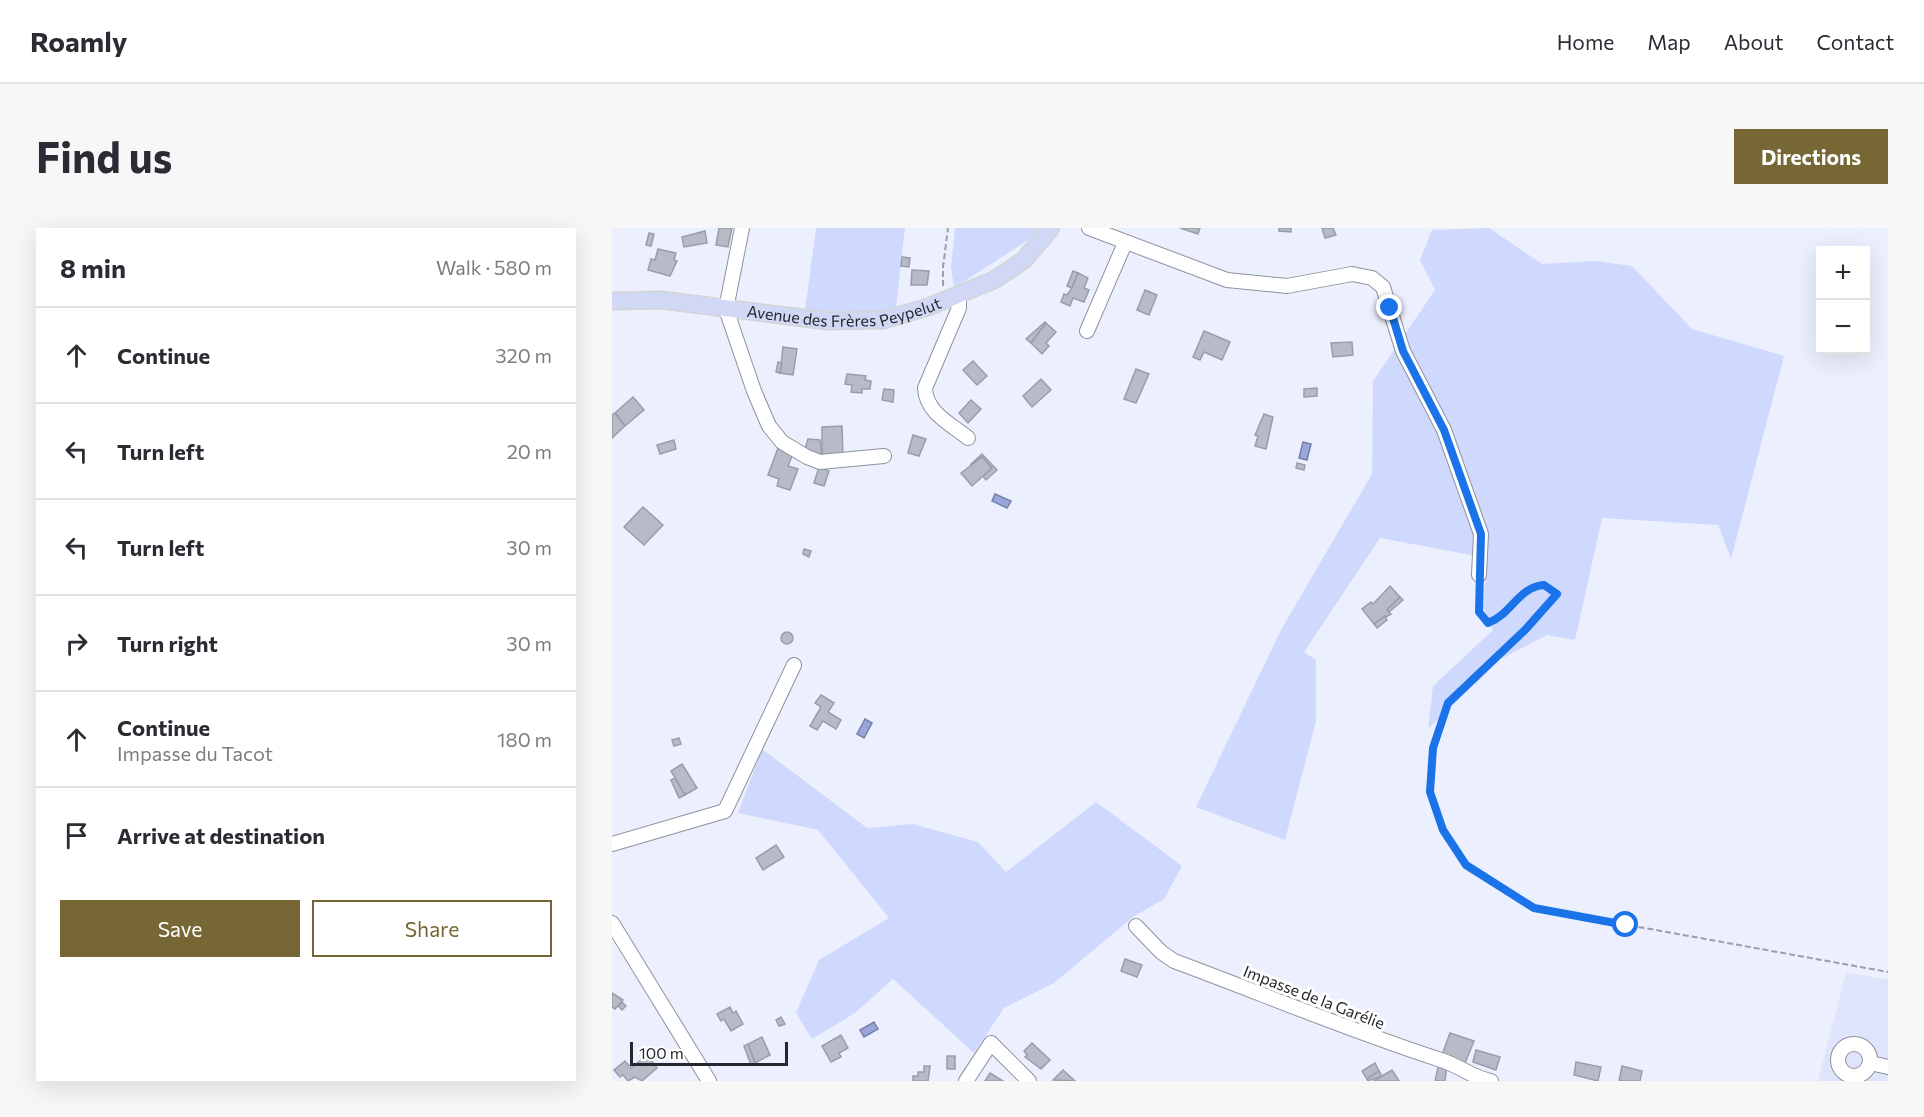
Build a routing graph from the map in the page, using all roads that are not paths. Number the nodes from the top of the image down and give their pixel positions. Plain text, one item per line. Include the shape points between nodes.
1 (742, 228) edge
2 (1051, 228) edge
3 (1089, 228) edge
4 (1125, 243) junction
5 (953, 298) junction
6 (612, 301) edge
7 (726, 309) junction
8 (1087, 331) dead end
9 (968, 438) dead end
10 (884, 456) dead end
11 (1479, 575) road end
12 (794, 665) dead end
13 (612, 844) edge
14 (612, 922) edge
15 (1136, 926) dead end
16 (1870, 1063) junction
17 (1888, 1067) edge
18 (1862, 1078) edge
19 (709, 1081) edge
20 (966, 1081) edge
21 (1029, 1081) edge
22 (1491, 1081) edge

1 - 7 street
2 - 5 main road, Avenue des Frères Peypelut via 1010,271
3 - 4 street
4 - 8 street
4 - 11 street via 1227,280 1287,286 1352,274 1372,278 1383,287 1403,351 1444,430 1481,534
5 - 7 main road, Avenue des Frères Peypelut via 898,317 854,322
5 - 9 street via 959,308 925,396 932,409
6 - 7 main road, Avenue des Frères Peypelut via 661,300
7 - 10 street via 754,391 776,435 791,448 820,462
12 - 13 street via 725,811
14 - 19 street
15 - 22 street, Impasse de la Garélie via 1174,961
16 - 17 street
16 - 18 street
16 - 18 street via 1866,1049 1858,1044 1839,1051 1837,1062 1842,1071
20 - 21 street via 991,1043

